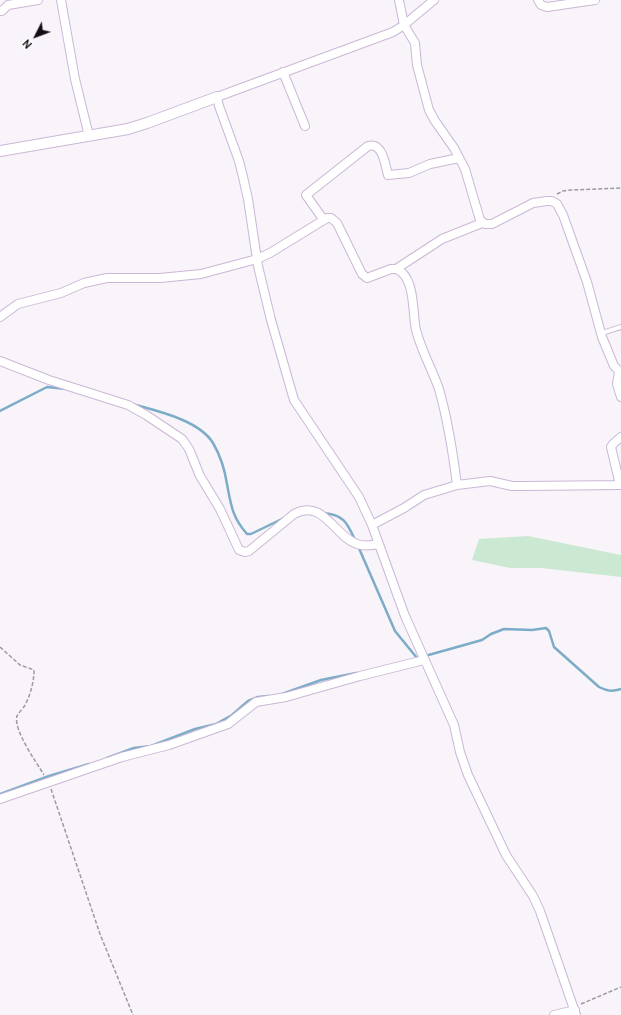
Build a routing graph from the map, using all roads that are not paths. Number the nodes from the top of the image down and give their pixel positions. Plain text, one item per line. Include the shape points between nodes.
1 (38, 0) edge
2 (61, 0) edge
3 (399, 0) edge
4 (434, 0) edge
5 (538, 0) edge
6 (595, 0) edge
7 (0, 11) edge
8 (404, 25) junction
9 (283, 72) junction
10 (218, 97) junction
11 (304, 126) dead end
12 (89, 136) junction
13 (0, 151) edge
14 (459, 158) junction
15 (323, 219) junction
16 (482, 223) junction
17 (257, 259) junction
18 (396, 268) junction
19 (0, 317) edge
20 (621, 327) edge
21 (602, 333) junction
22 (0, 361) edge
23 (620, 373) edge
24 (621, 397) edge
25 (621, 437) edge
26 (457, 485) junction
27 (621, 485) edge
28 (372, 525) junction
29 (379, 544) junction
30 (424, 660) junction
31 (0, 799) edge
32 (575, 1011) edge
33 (554, 1015) edge

1 - 7 street via 8,5
2 - 12 street via 75,79
3 - 8 street
4 - 8 street
5 - 6 street via 541,5 547,7
8 - 9 street via 387,34
8 - 14 street via 414,42 429,110
9 - 10 street
9 - 11 street
10 - 12 street via 147,124
10 - 17 street via 243,177
12 - 13 street
14 - 15 street via 430,164 409,173 388,175 380,150 373,145 368,146 306,195
14 - 16 street via 468,177 478,217
15 - 17 street
15 - 18 street via 331,218 337,223 362,274 370,277
16 - 18 street via 442,239
16 - 21 street via 492,224 533,203 550,201 557,204 564,215
17 - 19 street via 201,274 160,278 107,278 84,283 61,293 18,304
17 - 28 street via 294,400 359,497
18 - 26 street via 403,273 408,282 416,328 444,407 453,448
20 - 21 lane
21 - 23 street via 614,366
22 - 29 street via 49,380 128,405 182,438 239,550 249,551 300,511 324,515 347,539 358,544
23 - 24 street via 617,384
25 - 27 street via 611,447
26 - 27 street via 490,481 512,486
26 - 28 street via 424,495
28 - 29 street
29 - 30 street
30 - 31 street via 286,697 256,702 228,724
30 - 32 street via 454,725 460,752 471,781 506,855 540,911
32 - 33 street

